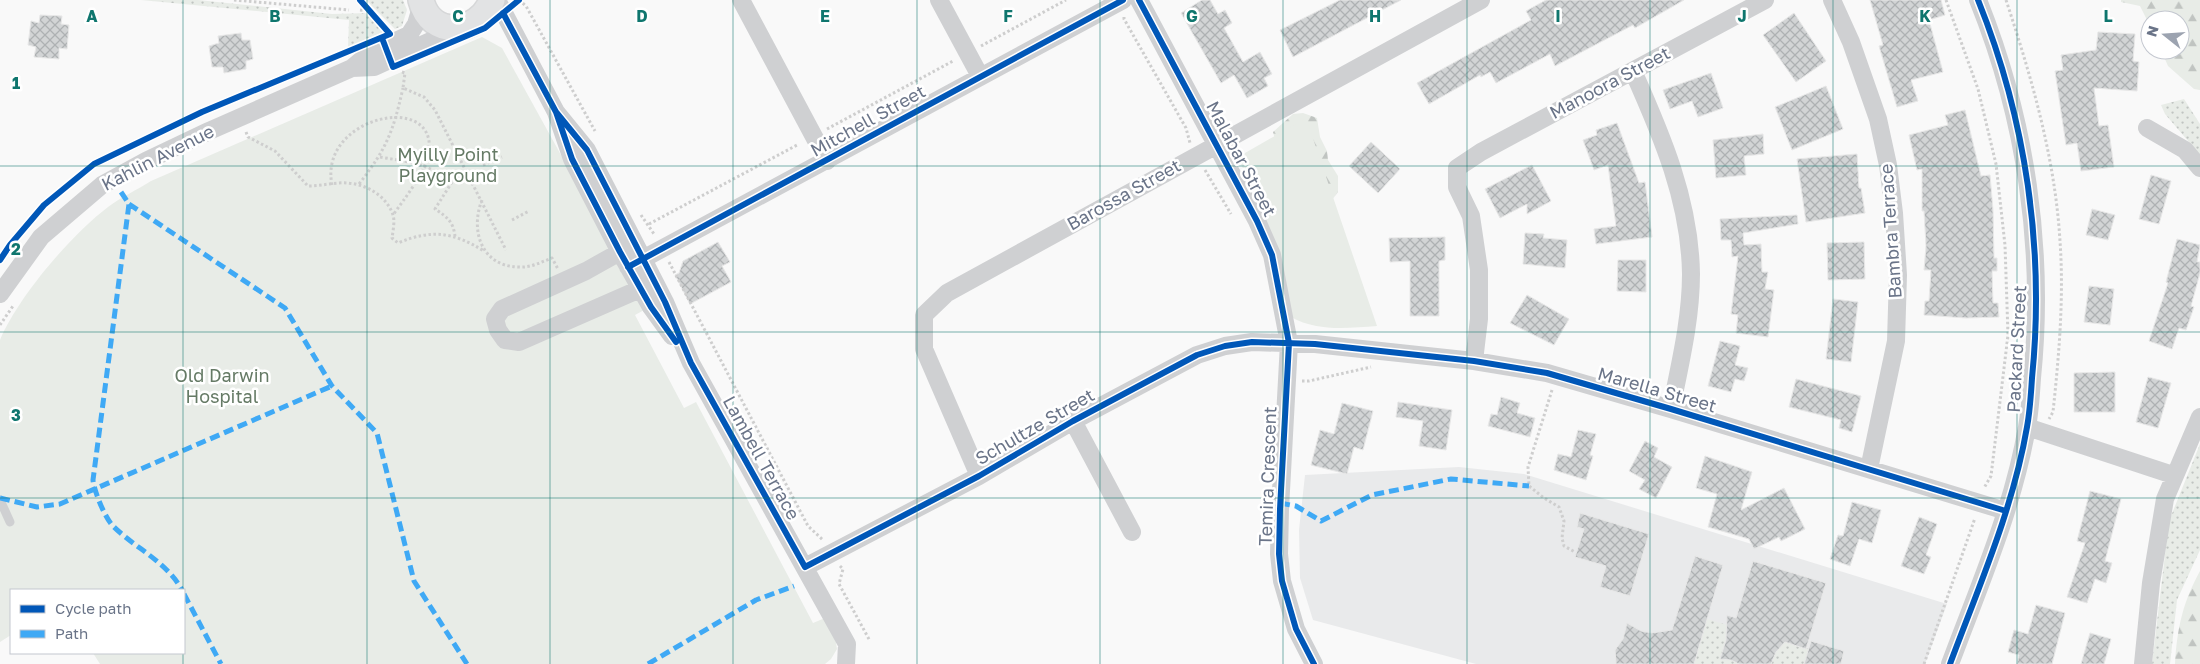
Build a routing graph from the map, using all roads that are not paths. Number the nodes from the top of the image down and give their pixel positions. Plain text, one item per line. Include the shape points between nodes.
1 (741, 0) edge
2 (939, 0) edge
3 (1139, 0) edge
4 (1481, 0) edge
5 (1765, 0) edge
6 (1832, 0) edge
7 (1978, 0) edge
8 (422, 2) edge
9 (497, 4) edge
10 (1124, 7) edge
11 (467, 25) junction
12 (519, 43) junction
13 (352, 68) junction
14 (1633, 70) junction
15 (980, 76) junction
16 (556, 112) junction
17 (2147, 128) dead end
18 (1216, 144) junction
19 (827, 161) junction
20 (2200, 168) edge
21 (631, 259) junction
22 (640, 289) junction
23 (0, 294) edge
24 (1289, 342) junction
25 (1474, 361) junction
26 (691, 362) junction
27 (1671, 409) junction
28 (2200, 417) edge
29 (1073, 421) junction
30 (2028, 427) junction
31 (1869, 470) junction
32 (2173, 475) junction
33 (979, 476) junction
34 (0, 500) edge
35 (2006, 511) junction
36 (10, 522) dead end
37 (1132, 532) dead end
38 (805, 567) junction
39 (1312, 663) edge
40 (846, 664) edge
41 (1950, 664) edge
42 (2143, 664) edge

1 - 19 street
2 - 15 street
3 - 18 street, Malabar Street
4 - 18 street, Barossa Street
5 - 14 street, Manoora Street
6 - 31 street, Bambra Terrace via 1851,42 1878,119 1894,213 1898,275 1896,341
7 - 30 street, Packard Street via 2009,92 2030,199 2035,244 2037,335
8 - 11 street via 431,18 438,23
8 - 13 street, Kahlin Avenue via 409,35 370,53
9 - 11 street
9 - 12 street, Lambell Terrace
10 - 15 street, Mitchell Street
11 - 12 street, Lambell Terrace via 497,22
11 - 13 street, Kahlin Avenue via 392,63
12 - 16 street, Lambell Terrace
13 - 23 street, Kahlin Avenue via 200,136 102,185 41,237
14 - 25 street, Manoora Street via 1457,168 1457,187 1470,216 1479,270 1479,319
14 - 27 street via 1657,122 1677,179 1688,227 1691,274 1688,325
15 - 19 street, Mitchell Street
16 - 21 street, Lambell Terrace via 572,159
16 - 21 street, Lambell Terrace via 587,150
17 - 20 street via 2185,150
18 - 24 street, Malabar Street via 1272,255
18 - 33 street, Barossa Street via 947,293 924,315 924,349
19 - 21 street, Mitchell Street
21 - 22 street, Lambell Terrace
21 - 22 street, Mitchell Street via 586,271 502,309 496,318 498,330 504,340 519,342
21 - 26 street, Lambell Terrace via 665,302
22 - 26 street, Lambell Terrace
24 - 25 street, Marella Street
24 - 29 street, Schultze Street via 1252,342 1197,355
24 - 39 street, Temira Crescent via 1279,554 1288,605
25 - 27 street, Marella Street via 1547,373
26 - 38 street, Lambell Terrace
27 - 31 street, Marella Street
28 - 32 street
29 - 33 street, Schultze Street
29 - 37 street
30 - 32 street
30 - 35 street, Packard Street
31 - 35 street, Marella Street
32 - 42 street via 2161,515
33 - 38 street, Schultze Street
34 - 36 lane
35 - 41 street, Packard Street
38 - 40 street, Lambell Terrace via 847,644

